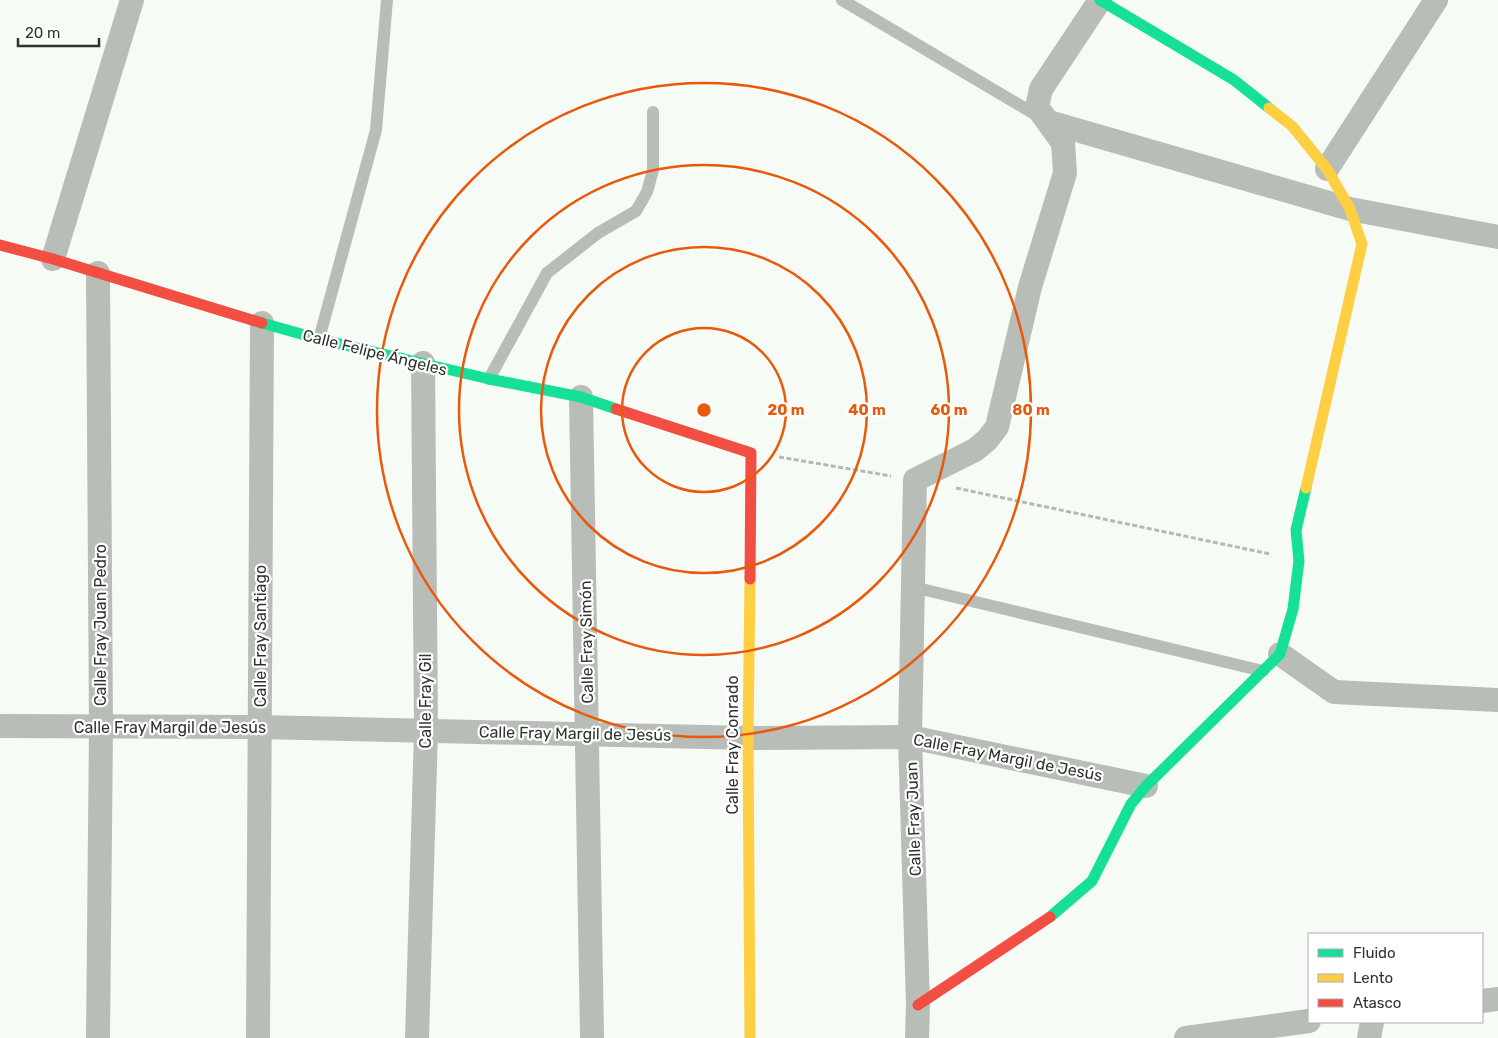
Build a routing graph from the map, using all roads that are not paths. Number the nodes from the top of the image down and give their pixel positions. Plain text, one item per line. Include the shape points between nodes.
1 (132, 0) edge
2 (387, 0) edge
3 (842, 0) edge
4 (1100, 0) edge
5 (1436, 0) edge
6 (653, 112) dead end
7 (1049, 122) junction
8 (1327, 169) junction
9 (1350, 209) junction
10 (1498, 237) edge
11 (0, 245) edge
12 (53, 259) junction
13 (98, 273) junction
14 (262, 323) junction
15 (319, 339) junction
16 (423, 363) junction
17 (489, 379) junction
18 (581, 397) junction
19 (751, 453) joint
20 (913, 587) junction
21 (1272, 663) junction
22 (1498, 700) edge
23 (0, 726) edge
24 (101, 727) junction
25 (260, 727) junction
26 (426, 730) junction
27 (588, 733) junction
28 (910, 737) junction
29 (748, 738) junction
30 (1146, 786) junction
31 (1498, 999) edge
32 (1483, 1000) edge
33 (918, 1005) junction
34 (1308, 1020) edge
35 (1372, 1023) edge
36 (98, 1038) edge
37 (258, 1038) edge
38 (417, 1038) edge
39 (592, 1038) edge
40 (750, 1038) edge
41 (917, 1038) edge
42 (1188, 1038) edge
43 (1368, 1038) edge

1 - 12 street
2 - 15 lane via 376,130
3 - 7 lane
4 - 7 street via 1041,89 1037,107
4 - 8 street via 1234,80 1292,126
5 - 8 street
6 - 17 lane via 653,170 648,192 636,211 598,233 547,273
7 - 9 street
7 - 20 street, Calle Fray Juan via 1063,143 1065,173 1030,287 997,427 975,450 915,480
8 - 9 street
9 - 10 street
9 - 21 street via 1362,244 1296,530 1299,560 1293,609
11 - 12 street, Calle Felipe Ángeles
12 - 13 street, Calle Felipe Ángeles
13 - 14 street, Calle Felipe Ángeles
13 - 24 street, Calle Fray Juan Pedro
14 - 15 street, Calle Felipe Ángeles
14 - 25 street, Calle Fray Santiago
15 - 16 street, Calle Felipe Ángeles
16 - 17 street, Calle Felipe Ángeles
16 - 26 street, Calle Fray Gil
17 - 18 street, Calle Felipe Ángeles
18 - 19 street, Calle Felipe Ángeles
18 - 27 street, Calle Fray Simón
19 - 29 street, Calle Fray Conrado
20 - 21 lane
20 - 28 street, Calle Fray Juan
21 - 22 street via 1334,692
21 - 30 street
23 - 24 street, Calle Fray Margil de Jesús
24 - 25 street, Calle Fray Margil de Jesús
24 - 36 street, Calle Fray Juan Pedro
25 - 26 street, Calle Fray Margil de Jesús
25 - 37 street, Calle Fray Santiago
26 - 27 street, Calle Fray Margil de Jesús
26 - 38 street, Calle Fray Gil
27 - 29 street, Calle Fray Margil de Jesús
27 - 39 street, Calle Fray Simón
28 - 29 street, Calle Fray Margil de Jesús
28 - 30 street, Calle Fray Margil de Jesús
28 - 33 street, Calle Fray Juan
29 - 40 street, Calle Fray Conrado
30 - 33 street via 1131,804 1092,881 1031,930
31 - 32 street
33 - 41 street, Calle Fray Juan
34 - 42 street
35 - 43 street

